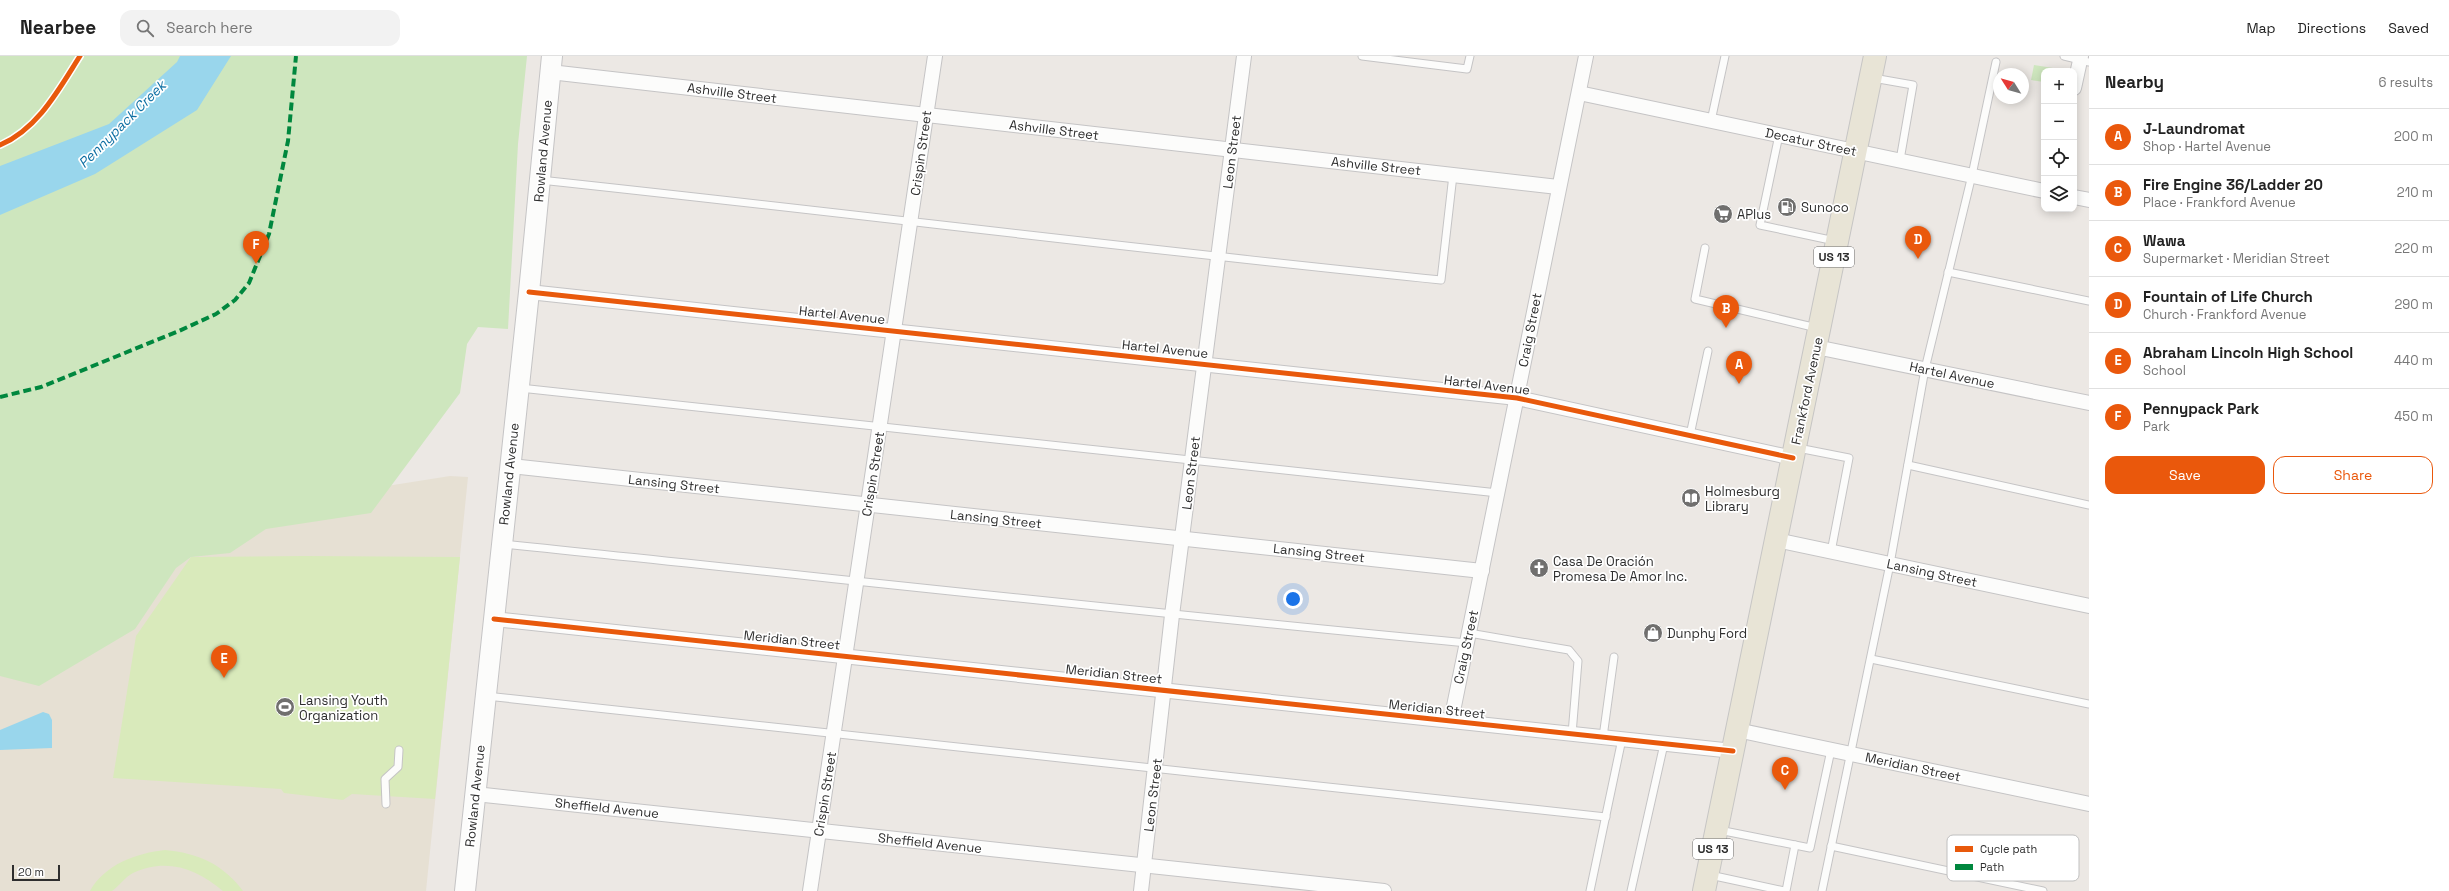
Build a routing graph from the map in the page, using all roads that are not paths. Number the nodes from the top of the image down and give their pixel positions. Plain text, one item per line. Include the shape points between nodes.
1 (935, 56) edge
2 (1244, 56) edge
3 (1362, 56) edge
4 (1470, 56) edge
5 (1586, 56) edge
6 (1725, 56) edge
7 (1875, 56) edge
8 (2064, 56) edge
9 (2083, 59) edge
10 (1996, 62) dead end
11 (551, 64) edge
12 (1871, 78) junction
13 (2077, 78) edge
14 (1579, 94) junction
15 (926, 115) junction
16 (1711, 121) junction
17 (1779, 135) junction
18 (1232, 150) junction
19 (1856, 151) junction
20 (1900, 160) junction
21 (1453, 174) junction
22 (1972, 176) junction
23 (540, 180) junction
24 (1558, 187) junction
25 (2041, 190) edge
26 (2077, 198) edge
27 (2089, 200) edge
28 (911, 220) junction
29 (1838, 241) junction
30 (1705, 248) dead end
31 (1218, 257) junction
32 (1948, 272) junction
33 (529, 292) junction
34 (2089, 301) edge
35 (894, 331) junction
36 (1818, 338) junction
37 (1708, 351) dead end
38 (1205, 364) junction
39 (1925, 369) junction
40 (519, 388) junction
41 (1517, 398) junction
42 (2089, 404) edge
43 (880, 426) junction
44 (1690, 435) junction
45 (1794, 453) junction
46 (1193, 460) junction
47 (1908, 465) junction
48 (511, 466) junction
49 (1498, 493) junction
50 (868, 505) junction
51 (2089, 506) edge
52 (1184, 538) junction
53 (1776, 540) junction
54 (501, 544) junction
55 (1831, 552) junction
56 (1890, 564) junction
57 (1482, 571) junction
58 (856, 580) junction
59 (2089, 606) edge
60 (1172, 616) junction
61 (494, 619) junction
62 (1468, 638) junction
63 (844, 657) junction
64 (1614, 657) dead end
65 (1871, 659) junction
66 (1165, 691) junction
67 (485, 696) junction
68 (2089, 704) edge
69 (1451, 721) junction
70 (834, 732) junction
71 (1572, 734) junction
72 (1603, 737) junction
73 (1622, 740) junction
74 (1735, 741) junction
75 (1664, 744) junction
76 (399, 750) dead end
77 (1830, 750) junction
78 (1851, 754) junction
79 (1157, 767) junction
80 (475, 794) junction
81 (386, 804) dead end
82 (2089, 804) edge
83 (1606, 816) junction
84 (1717, 829) junction
85 (819, 831) junction
86 (1795, 845) junction
87 (1831, 846) junction
88 (1144, 865) junction
89 (1947, 871) edge
90 (1996, 881) edge
91 (1706, 883) edge
92 (465, 891) edge
93 (810, 891) edge
94 (1141, 891) edge
95 (1384, 891) edge
96 (1590, 891) edge
97 (1631, 891) edge
98 (1785, 891) edge
99 (1822, 891) edge
100 (2043, 891) edge

1 - 15 street, Crispin Street
2 - 18 street, Leon Street
3 - 4 lane via 1467,69
5 - 14 street, Craig Street
6 - 16 lane
7 - 12 main road, Frankford Avenue / US 13
8 - 9 lane
9 - 13 street
10 - 22 lane
11 - 15 street, Ashville Street
11 - 23 street, Rowland Avenue
12 - 19 main road, Frankford Avenue / US 13
12 - 20 lane via 1914,85
14 - 16 street, Decatur Street
14 - 24 street, Craig Street
15 - 18 street, Ashville Street
15 - 28 street, Crispin Street
16 - 17 street, Decatur Street
17 - 19 street, Decatur Street
17 - 29 lane via 1760,225
18 - 21 street, Ashville Street
18 - 31 street, Leon Street
19 - 20 street, Decatur Street
19 - 29 main road, Frankford Avenue / US 13
20 - 22 street, Decatur Street
21 - 24 street, Ashville Street
21 - 31 lane via 1441,280
22 - 25 street, Decatur Street
22 - 32 lane
23 - 28 lane
23 - 33 street, Rowland Avenue
24 - 41 street, Craig Street
26 - 27 street
28 - 31 lane
28 - 35 street, Crispin Street
29 - 36 main road, Frankford Avenue / US 13
30 - 36 lane via 1694,299
31 - 38 street, Leon Street
32 - 34 lane
32 - 39 lane
33 - 35 street, Hartel Avenue
33 - 40 street, Rowland Avenue
35 - 38 street, Hartel Avenue
35 - 43 street, Crispin Street
36 - 39 street, Hartel Avenue
36 - 45 main road, Frankford Avenue / US 13
37 - 44 lane
38 - 41 street, Hartel Avenue
38 - 46 street, Leon Street
39 - 42 street, Hartel Avenue
39 - 47 lane
40 - 43 lane
40 - 48 street, Rowland Avenue
41 - 44 street, Hartel Avenue
41 - 49 street, Craig Street
43 - 46 lane
43 - 50 street, Crispin Street
44 - 45 street, Hartel Avenue
45 - 53 main road, Frankford Avenue / US 13
45 - 55 lane via 1849,458
46 - 49 lane
46 - 52 street, Leon Street
47 - 51 lane
47 - 56 lane
48 - 50 street, Lansing Street
48 - 54 street, Rowland Avenue
49 - 57 street, Craig Street
50 - 52 street, Lansing Street
50 - 58 street, Crispin Street
52 - 57 street, Lansing Street
52 - 60 street, Leon Street
53 - 55 street, Lansing Street
53 - 74 main road, Frankford Avenue / US 13
54 - 58 lane
54 - 61 street, Rowland Avenue
55 - 56 street, Lansing Street
56 - 59 street, Lansing Street
56 - 65 lane
57 - 62 street, Craig Street
58 - 60 lane
58 - 63 street, Crispin Street
60 - 62 lane
60 - 66 street, Leon Street
61 - 63 street, Meridian Street
61 - 67 street, Rowland Avenue
62 - 69 street, Craig Street
62 - 71 lane via 1569,650 1578,661
63 - 66 street, Meridian Street
63 - 70 street, Crispin Street
64 - 72 lane
65 - 68 lane
65 - 78 lane
66 - 69 street, Meridian Street
66 - 79 street, Leon Street
67 - 70 lane
67 - 80 street, Rowland Avenue
69 - 71 street, Meridian Street
70 - 79 lane
70 - 85 street, Crispin Street
71 - 72 street, Meridian Street
72 - 73 street, Meridian Street
73 - 75 street, Meridian Street
73 - 83 lane
74 - 75 street, Meridian Street
74 - 77 street, Meridian Street
74 - 84 main road, Frankford Avenue / US 13
75 - 97 lane
76 - 81 lane via 398,767 385,779
77 - 78 street, Meridian Street
77 - 86 lane via 1810,848
78 - 82 street, Meridian Street
78 - 87 lane
79 - 83 lane
79 - 88 street, Leon Street
80 - 85 street, Sheffield Avenue
80 - 92 street, Rowland Avenue
83 - 96 lane
84 - 86 lane
84 - 91 main road, Frankford Avenue / US 13
85 - 88 street, Sheffield Avenue
85 - 93 street, Crispin Street
86 - 98 lane
87 - 89 lane
87 - 99 lane
88 - 94 street, Leon Street
88 - 95 street, Sheffield Avenue
90 - 100 lane
91 - 98 lane

